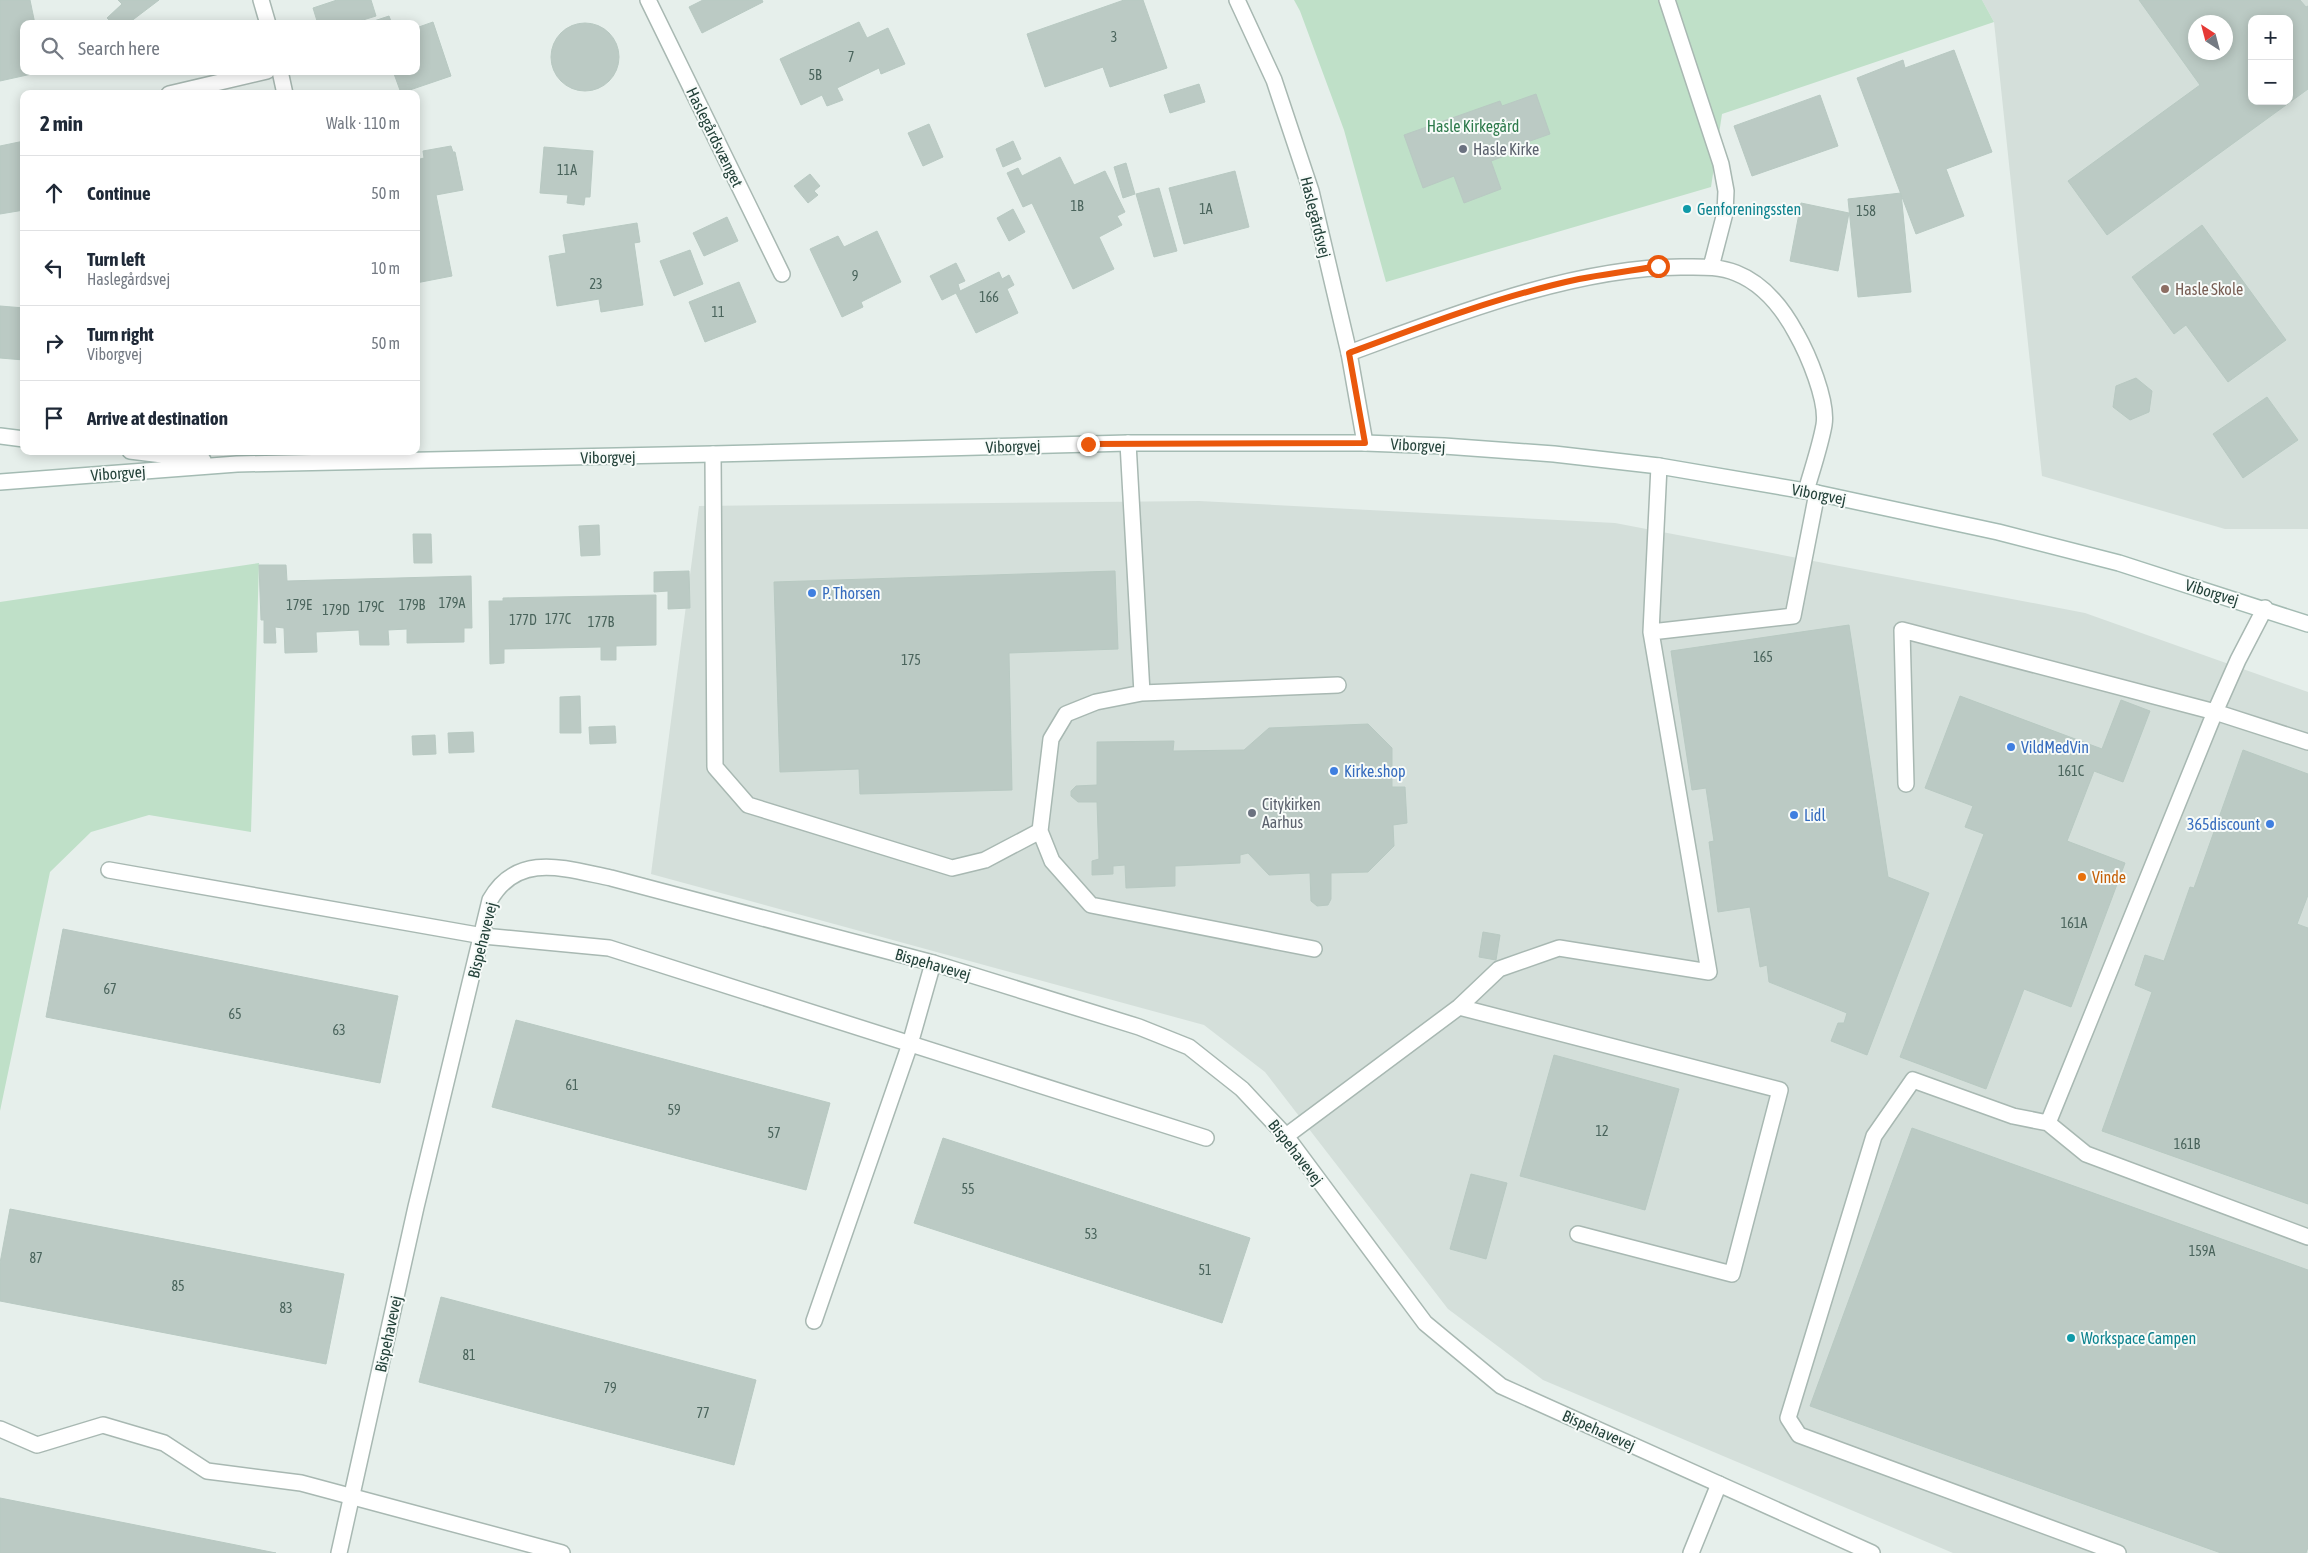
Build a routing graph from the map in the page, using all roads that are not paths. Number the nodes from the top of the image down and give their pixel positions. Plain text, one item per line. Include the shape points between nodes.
1 (261, 0) edge
2 (648, 0) edge
3 (1237, 0) edge
4 (1667, 0) edge
5 (267, 20) edge
6 (250, 75) edge
7 (281, 75) edge
8 (185, 90) edge
9 (284, 90) edge
10 (1710, 267) junction
11 (782, 274) dead end
12 (1349, 353) junction
13 (0, 436) edge
14 (20, 438) edge
15 (1128, 443) junction
16 (1365, 443) junction
17 (713, 454) junction
18 (163, 455) edge
19 (237, 464) junction
20 (1659, 466) junction
21 (0, 482) edge
22 (1812, 492) junction
23 (2265, 608) junction
24 (2308, 624) edge
25 (1652, 632) junction
26 (1338, 685) dead end
27 (1142, 693) junction
28 (2215, 712) junction
29 (2308, 742) edge
30 (1906, 784) dead end
31 (1040, 831) junction
32 (109, 870) dead end
33 (482, 936) junction
34 (1314, 949) dead end
35 (933, 963) junction
36 (1459, 1007) junction
37 (910, 1044) junction
38 (2048, 1123) junction
39 (1286, 1136) junction
40 (1206, 1138) dead end
41 (1578, 1234) dead end
42 (2308, 1237) edge
43 (814, 1321) dead end
44 (0, 1429) edge
45 (1719, 1484) junction
46 (352, 1498) junction
47 (339, 1553) edge
48 (562, 1553) edge
49 (1691, 1553) edge
50 (1872, 1553) edge
51 (2118, 1553) edge

1 - 5 street
2 - 11 street, Haslegårdsvænget
3 - 12 street, Haslegårdsvej via 1274,80 1311,191
4 - 10 street via 1721,164 1726,191 1724,214
6 - 8 street
7 - 9 street
10 - 12 street via 1658,266 1579,280 1441,319
10 - 22 street via 1735,272 1756,283 1776,304 1806,350 1818,385 1824,424
12 - 16 street, Haslegårdsvej
13 - 14 street
15 - 16 street, Viborgvej
15 - 17 street, Viborgvej
15 - 27 street
16 - 20 street, Viborgvej via 1554,454
17 - 19 street, Viborgvej
17 - 31 street via 715,767 748,805 952,868 986,860
18 - 19 street, Viborgvej
19 - 21 street, Viborgvej
20 - 22 street, Viborgvej
20 - 25 street
22 - 23 street, Viborgvej via 2119,562
22 - 25 street via 1793,616
23 - 24 street, Viborgvej
23 - 28 street
25 - 36 street via 1709,972 1559,948 1499,969
26 - 27 street
27 - 31 street via 1096,702 1066,714 1051,739
28 - 29 street
28 - 30 street via 1902,630
28 - 38 street
31 - 34 street via 1052,861 1091,905
32 - 33 street
33 - 35 street, Bispehavevej via 490,900 499,886 514,874 533,867 557,868 634,884
33 - 37 street via 609,948
33 - 46 street, Bispehavevej via 416,1207
35 - 37 street
35 - 39 street, Bispehavevej via 1138,1027 1189,1047 1242,1089
36 - 39 street
36 - 41 street via 1780,1090 1732,1274
37 - 40 street
37 - 43 street
38 - 42 street via 2086,1154
38 - 51 street via 2014,1116 1913,1080 1874,1136 1788,1418 1799,1435
39 - 45 street, Bispehavevej via 1425,1322 1501,1386
44 - 46 street via 37,1445 103,1425 164,1443 207,1471 301,1482
45 - 49 street
45 - 50 street, Bispehavevej
46 - 47 street, Bispehavevej
46 - 48 street

